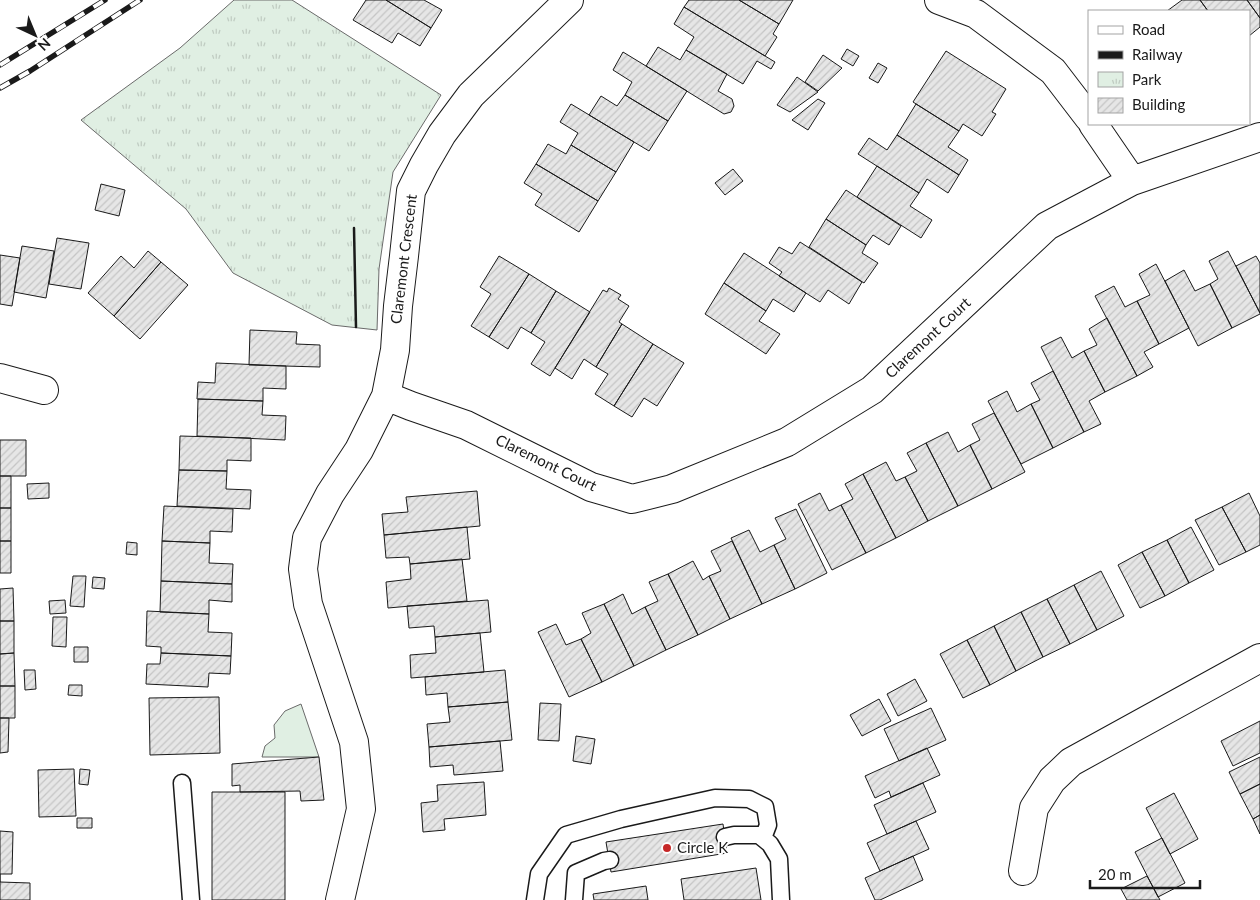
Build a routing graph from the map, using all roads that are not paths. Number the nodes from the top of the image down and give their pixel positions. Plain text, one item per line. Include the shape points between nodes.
1 (569, 0) edge
2 (939, 0) edge
3 (1088, 117) edge
4 (1094, 125) edge
5 (1260, 136) edge
6 (1132, 181) junction
7 (0, 378) edge
8 (44, 390) dead end
9 (386, 396) junction
10 (1260, 658) edge
11 (182, 783) dead end
12 (725, 837) dead end
13 (763, 838) junction
14 (610, 860) dead end
15 (1023, 871) dead end
16 (191, 900) edge
17 (340, 900) edge
18 (535, 900) edge
19 (574, 900) edge
20 (781, 900) edge

1 - 9 street, Claremont Crescent via 471,94 442,134 411,191 395,350
2 - 3 street via 976,14 1053,71
4 - 6 street
5 - 6 street, Claremont Court
6 - 9 street, Claremont Court via 1047,226 872,390 788,442 672,489 632,499 592,487 466,425
7 - 8 street
9 - 17 street via 359,450 330,494 307,538 303,569 308,604 354,742 361,809
10 - 15 street via 1071,762 1052,780 1034,808
11 - 16 lane
12 - 13 lane via 759,835
13 - 18 lane via 768,825 766,807 749,799 715,798 612,822 566,835 539,874
13 - 20 lane via 779,859
14 - 19 lane via 576,873

